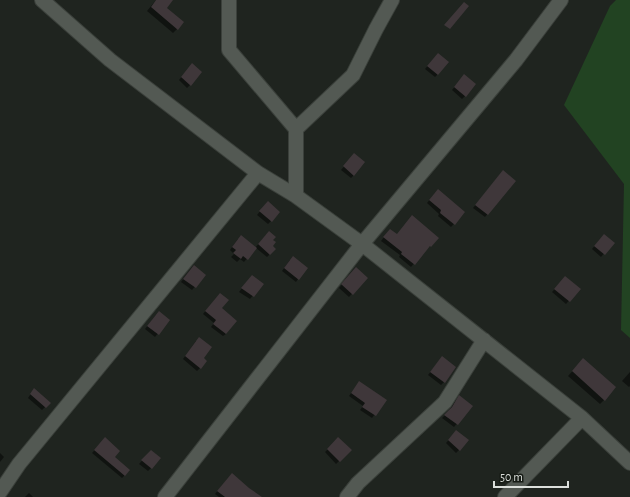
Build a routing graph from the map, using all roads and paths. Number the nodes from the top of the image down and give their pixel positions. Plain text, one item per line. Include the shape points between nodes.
1 (42, 0) edge
2 (229, 0) edge
3 (392, 0) edge
4 (562, 0) edge
5 (296, 129) junction
6 (258, 173) junction
7 (296, 196) junction
8 (362, 244) junction
9 (484, 340) junction
10 (582, 418) junction
11 (630, 463) edge
12 (0, 492) edge
13 (165, 497) edge
14 (346, 497) edge
15 (505, 497) edge

1 - 6 street via 110,60
2 - 5 street via 229,50
3 - 5 street via 353,76
4 - 8 street via 516,60
5 - 7 street
6 - 7 street
6 - 12 street via 19,464
7 - 8 street
8 - 9 street
8 - 13 street
9 - 10 street
9 - 14 street via 445,402
10 - 11 street
10 - 15 street

